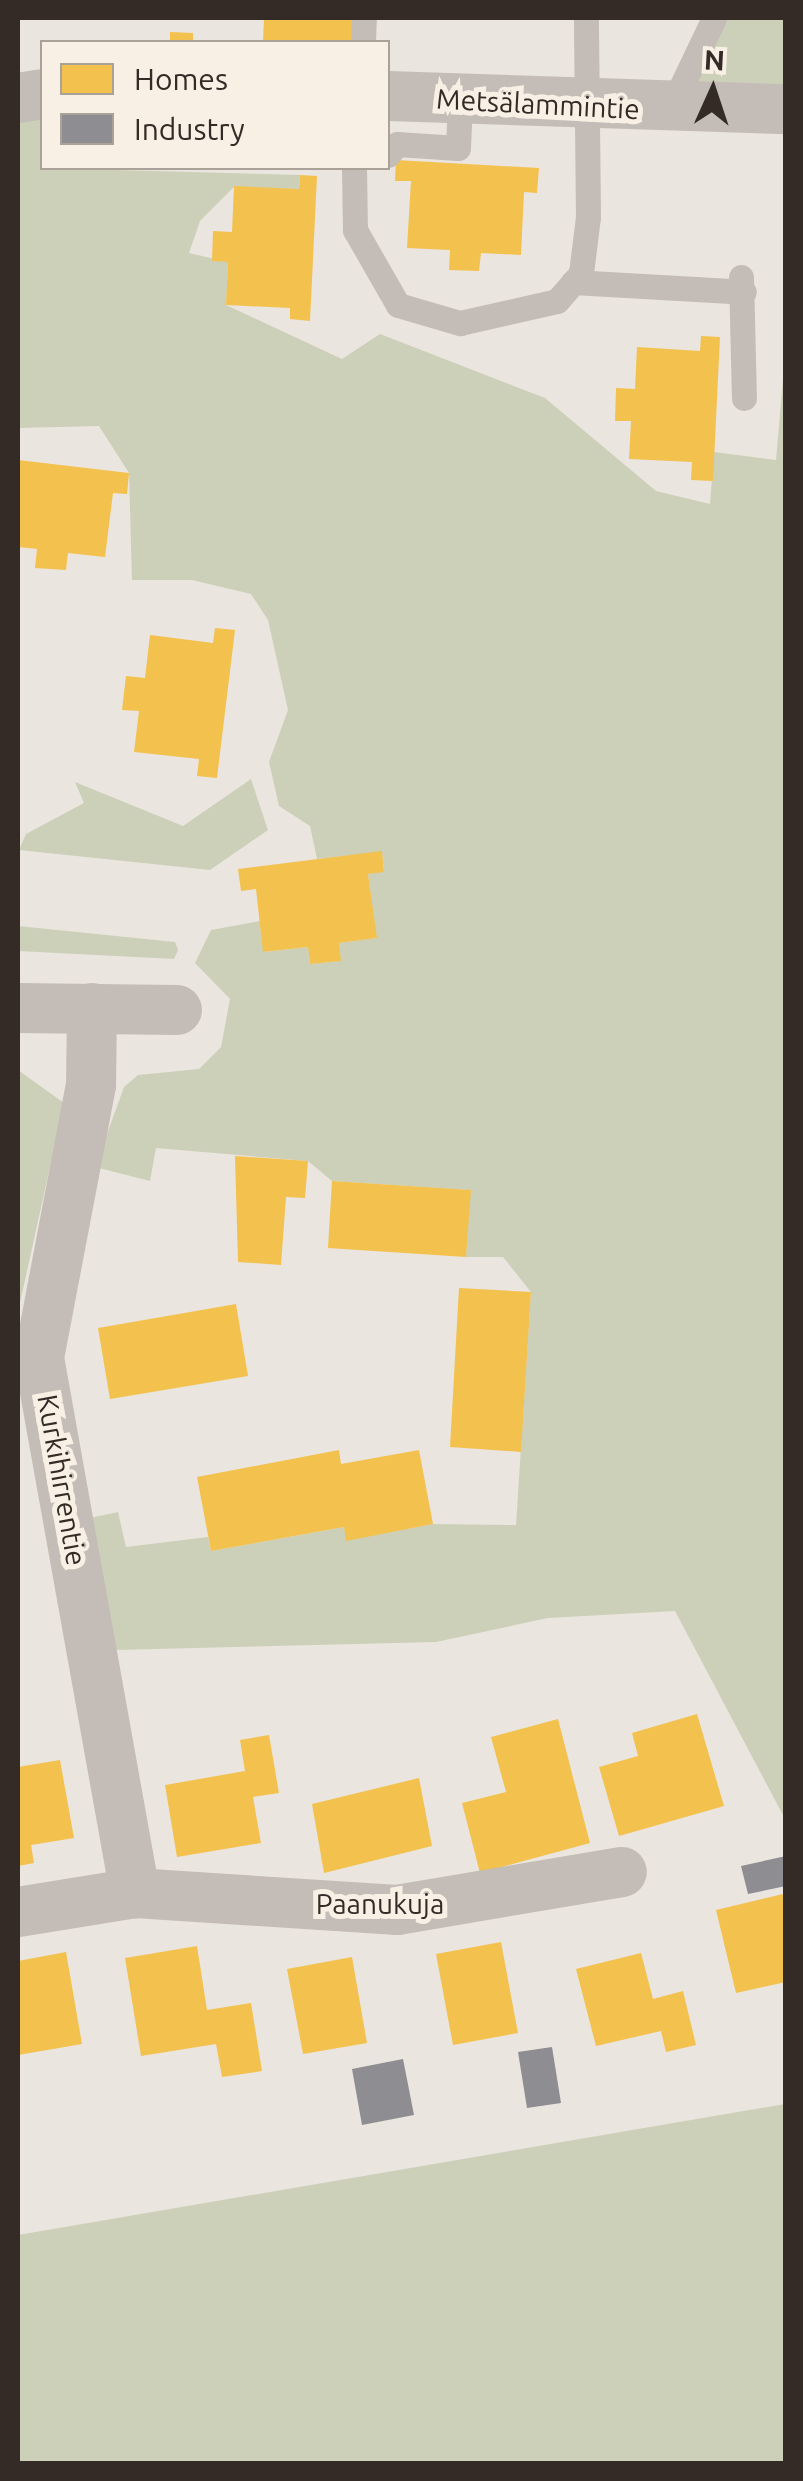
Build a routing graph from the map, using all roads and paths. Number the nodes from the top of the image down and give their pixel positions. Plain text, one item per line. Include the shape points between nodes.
1 (586, 18) edge
2 (714, 18) edge
3 (390, 96) edge
4 (460, 100) junction
5 (587, 106) junction
6 (670, 110) junction
7 (767, 112) edge
8 (390, 153) edge
9 (354, 170) edge
10 (573, 282) junction
11 (744, 398) dead end
12 (18, 1008) edge
13 (92, 1008) junction
14 (177, 1010) dead end
15 (28, 1360) edge
16 (622, 1872) dead end
17 (135, 1894) junction
18 (18, 1912) edge

1 - 5 lane
2 - 6 lane
3 - 4 street, Metsälammintie
4 - 5 street, Metsälammintie
4 - 8 lane via 458,148 397,144
5 - 6 street, Metsälammintie
5 - 10 lane via 588,218
6 - 7 street, Metsälammintie
9 - 10 lane via 355,230 398,305 460,323 489,320 556,300
10 - 11 lane via 743,285
12 - 13 street
13 - 14 street
13 - 15 street, Kurkihirrentie via 91,1085
15 - 17 street, Kurkihirrentie
16 - 17 street, Paanukuja via 397,1910
17 - 18 street, Paanukuja

